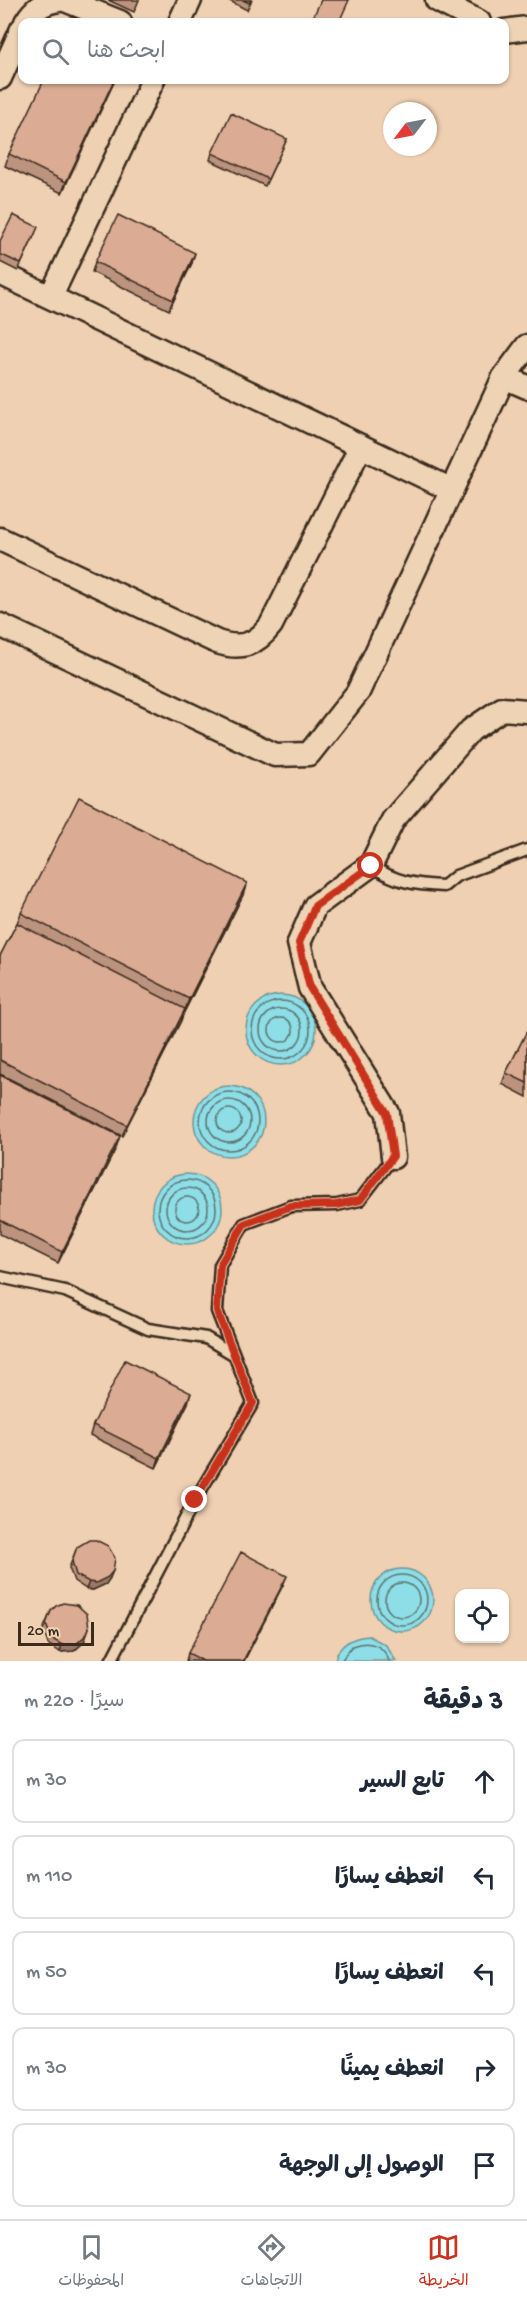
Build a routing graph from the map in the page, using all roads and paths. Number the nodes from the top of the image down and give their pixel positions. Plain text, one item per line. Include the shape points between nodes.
1 (59, 0) edge
2 (65, 0) edge
3 (190, 0) edge
4 (437, 0) edge
5 (29, 18) edge
6 (110, 18) edge
7 (182, 18) edge
8 (471, 18) edge
9 (527, 28) edge
10 (509, 30) edge
11 (18, 38) edge
12 (0, 78) edge
13 (151, 84) edge
14 (0, 273) edge
15 (51, 296) junction
16 (527, 346) edge
17 (504, 377) junction
18 (527, 387) edge
19 (361, 446) junction
20 (452, 489) junction
21 (0, 539) edge
22 (0, 625) edge
23 (527, 711) edge
24 (527, 850) edge
25 (371, 866) junction
26 (393, 1156) joint
27 (0, 1277) edge
28 (233, 1354) junction
29 (111, 1661) edge

1 - 5 street via 47,2
2 - 6 street
3 - 7 street
4 - 8 street
9 - 10 street
11 - 12 street
13 - 15 street
14 - 15 street
15 - 19 street
16 - 17 street
17 - 18 street
17 - 20 street
19 - 20 street
19 - 21 street via 272,625 262,638 248,645 232,647 217,642
20 - 22 street via 358,692 309,754 275,755
23 - 25 street via 502,709 471,730 393,820
24 - 25 lane via 456,876 444,886 412,885
25 - 26 street via 315,906 299,943 310,988 387,1113
26 - 28 lane via 360,1200 291,1206 244,1224 220,1265 217,1311
27 - 28 lane via 65,1291 148,1329 206,1338
28 - 29 lane via 253,1403 195,1500

